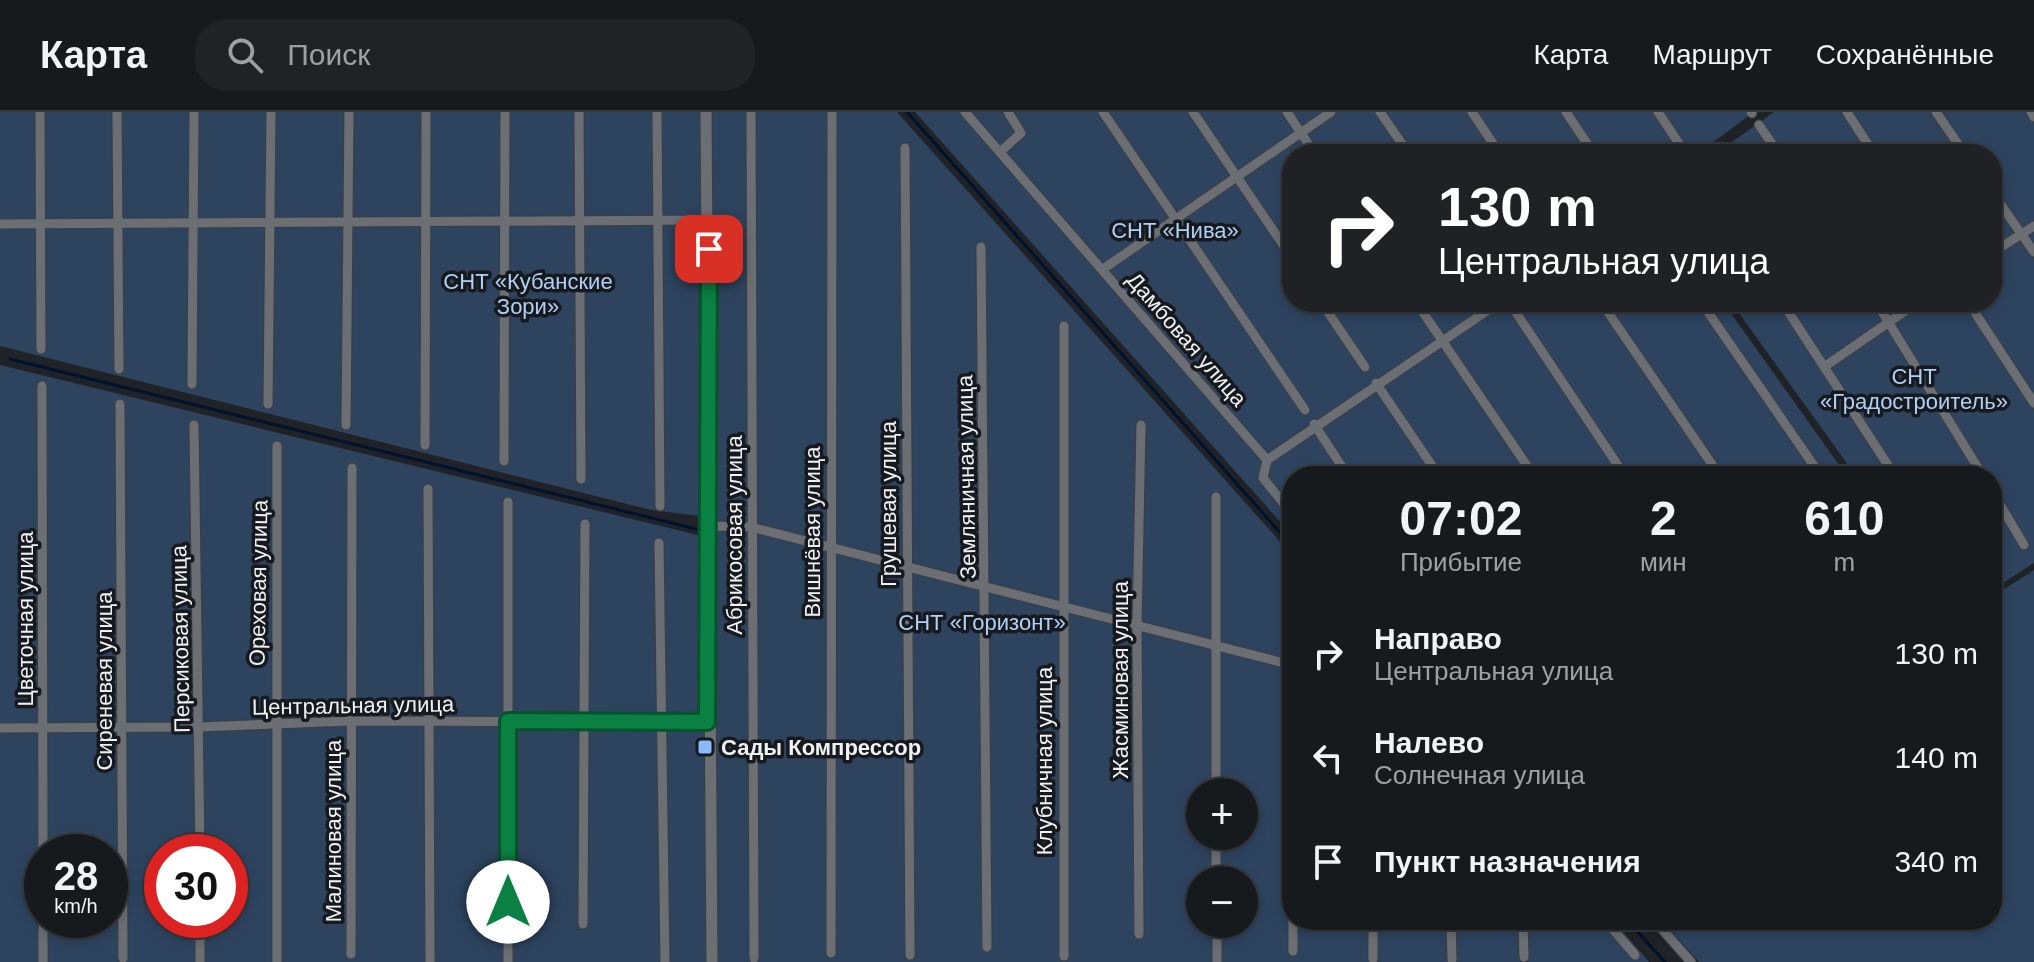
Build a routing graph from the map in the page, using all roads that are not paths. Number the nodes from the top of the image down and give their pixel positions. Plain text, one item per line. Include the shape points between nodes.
1 (40, 112) edge
2 (117, 112) edge
3 (194, 112) edge
4 (271, 112) edge
5 (349, 112) edge
6 (426, 112) edge
7 (505, 112) edge
8 (579, 112) edge
9 (657, 112) edge
10 (706, 112) edge
11 (751, 112) edge
12 (832, 112) edge
13 (965, 112) edge
14 (1008, 112) edge
15 (1103, 112) edge
16 (1193, 112) edge
17 (1287, 112) edge
18 (1331, 112) edge
19 (1380, 112) edge
20 (1472, 112) edge
21 (1566, 112) edge
22 (1658, 112) edge
23 (1847, 112) edge
24 (1936, 112) edge
25 (1759, 125) dead end
26 (1301, 133) junction
27 (1285, 144) edge
28 (1308, 144) edge
29 (1402, 144) edge
30 (1493, 144) edge
31 (1587, 144) edge
32 (1680, 144) edge
33 (1772, 144) edge
34 (1868, 144) edge
35 (1958, 144) edge
36 (1282, 146) edge
37 (905, 148) dead end
38 (1000, 152) junction
39 (1237, 177) junction
40 (2002, 206) edge
41 (657, 217) junction
42 (580, 219) junction
43 (1175, 219) junction
44 (505, 220) junction
45 (709, 220) junction
46 (272, 221) junction
47 (347, 221) junction
48 (426, 222) junction
49 (0, 224) edge
50 (40, 225) junction
51 (195, 225) junction
52 (116, 226) junction
53 (2034, 226) edge
54 (2022, 234) junction
55 (1282, 243) edge
56 (981, 247) dead end
57 (2002, 247) edge
58 (2034, 252) edge
59 (1103, 269) junction
60 (1328, 312) edge
61 (1423, 312) edge
62 (1485, 312) edge
63 (1516, 312) edge
64 (1608, 312) edge
65 (1708, 312) edge
66 (1788, 312) edge
67 (1883, 312) edge
68 (1903, 312) edge
69 (1975, 312) edge
70 (1889, 321) junction
71 (1064, 326) dead end
72 (1442, 341) junction
73 (41, 349) dead end
74 (1365, 367) dead end
75 (1824, 367) junction
76 (119, 369) dead end
77 (192, 384) dead end
78 (1376, 384) junction
79 (42, 386) dead end
80 (2034, 403) edge
81 (120, 404) dead end
82 (268, 404) dead end
83 (1305, 410) dead end
84 (194, 425) dead end
85 (346, 425) dead end
86 (1141, 425) dead end
87 (1315, 425) junction
88 (425, 445) dead end
89 (277, 446) dead end
90 (1267, 460) junction
91 (504, 461) dead end
92 (1342, 466) edge
93 (1432, 466) edge
94 (1527, 466) edge
95 (1618, 466) edge
96 (1713, 466) edge
97 (1814, 466) edge
98 (1888, 466) edge
99 (1977, 466) edge
100 (352, 468) dead end
101 (581, 479) dead end
102 (428, 489) dead end
103 (1216, 497) dead end
104 (508, 502) dead end
105 (1282, 502) edge
106 (660, 506) dead end
107 (2002, 508) edge
108 (585, 524) dead end
109 (707, 526) junction
110 (751, 527) junction
111 (659, 543) dead end
112 (2024, 545) dead end
113 (829, 548) junction
114 (906, 568) junction
115 (986, 588) junction
116 (1061, 605) junction
117 (1137, 625) junction
118 (1215, 647) junction
119 (1282, 663) edge
120 (350, 721) junction
121 (429, 721) junction
122 (508, 721) junction
123 (661, 721) junction
124 (584, 722) junction
125 (707, 722) junction
126 (274, 723) junction
127 (199, 727) junction
128 (0, 728) edge
129 (123, 728) junction
130 (43, 729) junction
131 (1216, 778) edge
132 (43, 834) edge
133 (200, 834) edge
134 (583, 924) dead end
135 (1293, 930) edge
136 (1373, 930) edge
137 (1451, 930) edge
138 (1523, 930) edge
139 (1614, 930) edge
140 (1663, 930) edge
141 (1139, 934) dead end
142 (43, 938) edge
143 (200, 938) edge
144 (1217, 938) edge
145 (987, 947) dead end
146 (1293, 951) dead end
147 (831, 953) dead end
148 (351, 954) dead end
149 (910, 955) dead end
150 (1635, 955) dead end
151 (1064, 956) dead end
152 (1524, 957) dead end
153 (123, 958) dead end
154 (754, 958) dead end
155 (1373, 959) dead end
156 (1452, 960) dead end
157 (200, 961) edge
158 (277, 961) edge
159 (43, 962) edge
160 (430, 962) edge
161 (508, 962) edge
162 (665, 962) edge
163 (712, 962) edge
164 (1217, 962) edge
165 (1691, 962) edge

1 - 50 street
2 - 52 street
3 - 51 street
4 - 46 street
5 - 47 street
6 - 48 street
7 - 44 street
8 - 42 street
9 - 41 street
10 - 45 street
11 - 110 street, Абрикосовая улица
12 - 113 street, Вишнёвая улица
13 - 38 street, Дамбовая улица
14 - 38 street via 1021,133
15 - 43 street
16 - 39 street
17 - 26 street
18 - 26 street
19 - 29 street
20 - 30 street
21 - 31 street
22 - 32 street
23 - 34 street
24 - 35 street
25 - 33 street
26 - 27 street
26 - 28 street
36 - 39 street
37 - 114 street, Грушевая улица
38 - 59 street, Дамбовая улица
39 - 43 street
39 - 55 street
40 - 54 street
41 - 42 street
41 - 45 street
41 - 106 street
42 - 44 street
42 - 101 street
43 - 59 street
43 - 83 street
44 - 48 street
44 - 91 street
45 - 109 street
46 - 47 street
46 - 51 street
46 - 82 street
47 - 48 street
47 - 85 street
48 - 88 street
49 - 50 street
50 - 52 street
50 - 73 street
51 - 52 street
51 - 77 street
52 - 76 street
53 - 54 street
54 - 57 street
54 - 58 street
56 - 115 street, Земляничная улица
59 - 90 street, Дамбовая улица
60 - 74 street
61 - 72 street
62 - 72 street
63 - 95 street
64 - 96 street
65 - 97 street
66 - 75 street
67 - 70 street
68 - 70 street
69 - 80 street
70 - 75 street
70 - 99 street
71 - 116 street, Клубничная улица
72 - 78 street
72 - 94 street
75 - 98 street
78 - 87 street
78 - 93 street
79 - 130 street, Цветочная улица
81 - 129 street, Сиреневая улица
84 - 127 street, Персиковая улица
86 - 117 street, Жасминовая улица
87 - 90 street
87 - 92 street
89 - 126 street, Ореховая улица
90 - 105 street via 1263,478
100 - 120 street, Малиновая улица
102 - 121 street
103 - 118 street
104 - 122 street
107 - 112 street
108 - 124 street
109 - 110 street
109 - 125 street
110 - 113 street
110 - 154 street, Абрикосовая улица
111 - 123 street
113 - 114 street
113 - 147 street, Вишнёвая улица
114 - 115 street
114 - 149 street, Грушевая улица
115 - 116 street
115 - 145 street, Земляничная улица
116 - 117 street
116 - 151 street, Клубничная улица
117 - 118 street
117 - 141 street, Жасминовая улица
118 - 119 street
118 - 131 street
120 - 121 street, Центральная улица
120 - 126 street, Центральная улица
120 - 148 street, Малиновая улица
121 - 122 street, Центральная улица
121 - 160 street
122 - 124 street, Центральная улица
122 - 161 street
123 - 124 street, Центральная улица
123 - 125 street, Центральная улица
123 - 162 street
124 - 134 street
125 - 163 street
126 - 127 street, Центральная улица
126 - 158 street, Ореховая улица
127 - 129 street, Центральная улица
127 - 133 street, Персиковая улица
128 - 130 street, Центральная улица
129 - 130 street, Центральная улица
129 - 153 street, Сиреневая улица
130 - 132 street, Цветочная улица
135 - 146 street
136 - 155 street
137 - 156 street
138 - 152 street
139 - 150 street
140 - 165 street
142 - 159 street
143 - 157 street
144 - 164 street

